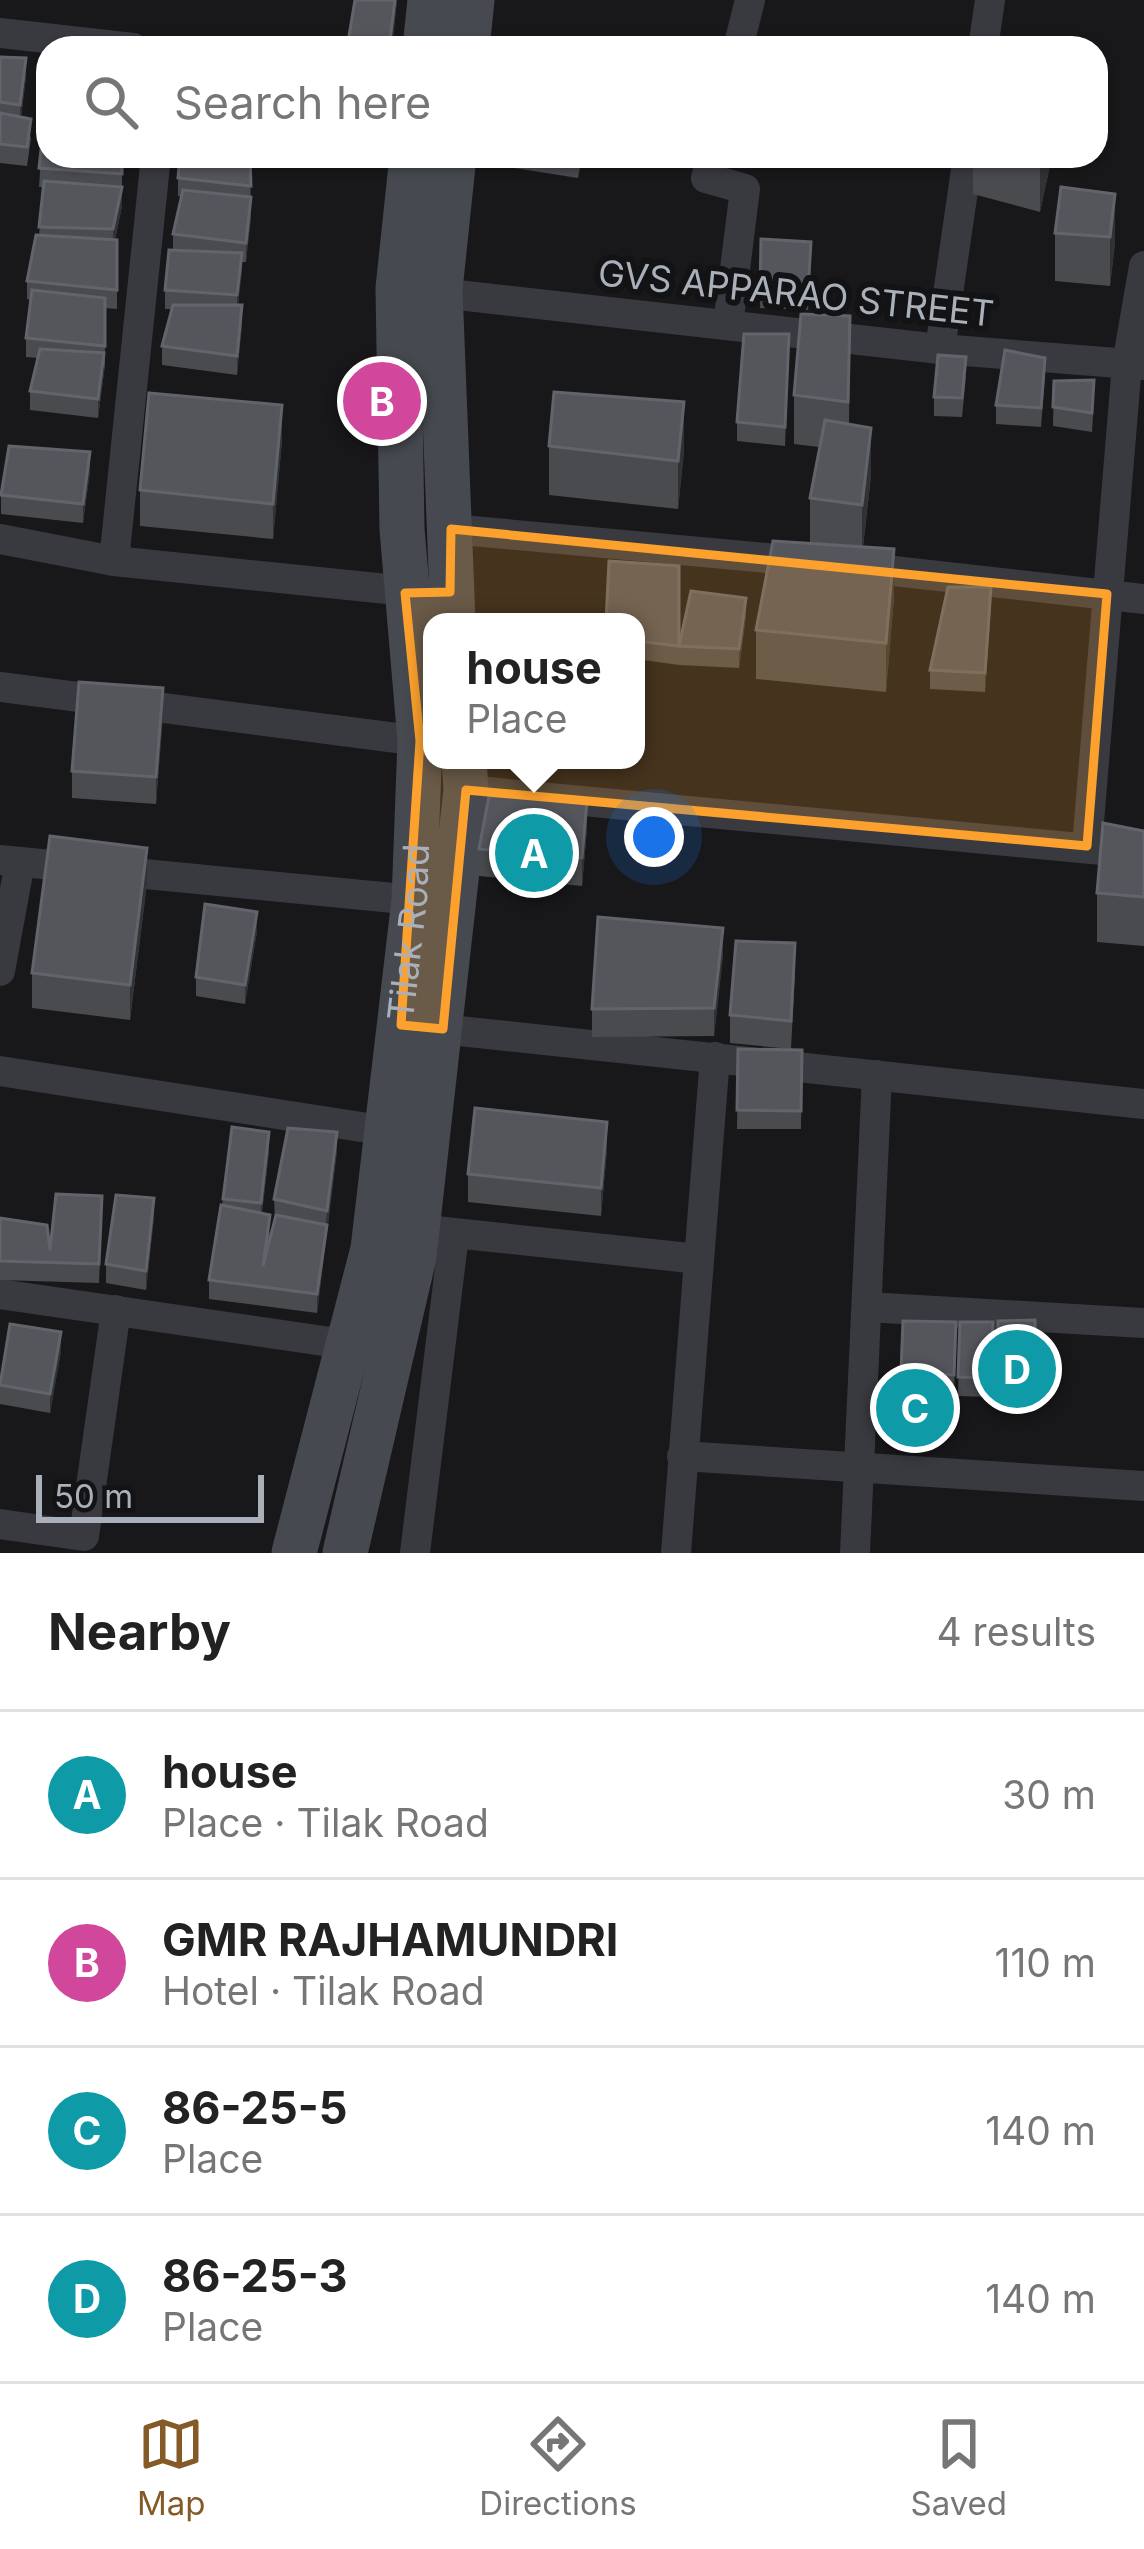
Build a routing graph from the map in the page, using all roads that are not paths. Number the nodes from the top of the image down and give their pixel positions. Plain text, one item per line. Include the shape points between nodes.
1 (430, 0) edge
2 (472, 0) edge
3 (750, 0) edge
4 (990, 0) edge
5 (0, 33) edge
6 (426, 36) edge
7 (468, 36) edge
8 (741, 36) edge
9 (985, 36) edge
10 (36, 37) edge
11 (155, 168) edge
12 (411, 168) edge
13 (453, 168) edge
14 (709, 168) edge
15 (966, 168) edge
16 (1144, 266) edge
17 (440, 293) junction
18 (728, 325) junction
19 (940, 349) junction
20 (1136, 365) edge
21 (451, 529) junction
22 (0, 539) edge
23 (114, 561) junction
24 (405, 593) junction
25 (1107, 594) junction
26 (1144, 599) edge
27 (452, 607) edge
28 (0, 687) edge
29 (420, 741) junction
30 (465, 775) edge
31 (1087, 846) junction
32 (1144, 854) edge
33 (10, 861) edge
34 (414, 900) junction
35 (0, 971) edge
36 (422, 1027) junction
37 (715, 1057) junction
38 (0, 1071) edge
39 (877, 1075) junction
40 (1144, 1104) edge
41 (387, 1131) junction
42 (436, 1231) junction
43 (699, 1258) junction
44 (0, 1294) edge
45 (867, 1307) junction
46 (116, 1310) junction
47 (1144, 1323) edge
48 (351, 1345) junction
49 (682, 1456) junction
50 (859, 1469) junction
51 (1144, 1486) edge
52 (0, 1524) edge
53 (294, 1553) edge
54 (345, 1553) edge
55 (415, 1553) edge
56 (676, 1553) edge
57 (855, 1553) edge

1 - 6 street
2 - 7 street
3 - 8 street
4 - 9 street
5 - 10 street
11 - 23 street
12 - 24 street, Tilak Road via 398,288
13 - 17 street
14 - 18 street via 706,178 745,189
15 - 19 street
16 - 20 street
17 - 18 street, GVS APPARAO STREET
17 - 21 street
18 - 19 street, GVS APPARAO STREET
19 - 20 street, GVS APPARAO STREET
20 - 25 street
21 - 25 street
21 - 27 street
22 - 23 street
23 - 24 street
24 - 27 street
24 - 29 street, Tilak Road
25 - 26 street
25 - 31 street
28 - 29 street
29 - 34 street, Tilak Road
30 - 31 street
30 - 36 street, Tilak Road
31 - 32 street
33 - 34 street
33 - 35 street
34 - 36 street, Tilak Road
36 - 37 street
36 - 41 street, Tilak Road
36 - 42 street, Tilak Road
37 - 39 street
37 - 43 street
38 - 41 street
39 - 40 street
39 - 45 street
41 - 48 street, Tilak Road
42 - 43 street
42 - 54 street, Tilak Road
42 - 55 street
43 - 49 street
44 - 46 street
45 - 47 street
45 - 50 street
46 - 48 street
46 - 52 street via 84,1536
48 - 53 street, Tilak Road
49 - 50 street
49 - 56 street
50 - 51 street
50 - 57 street

